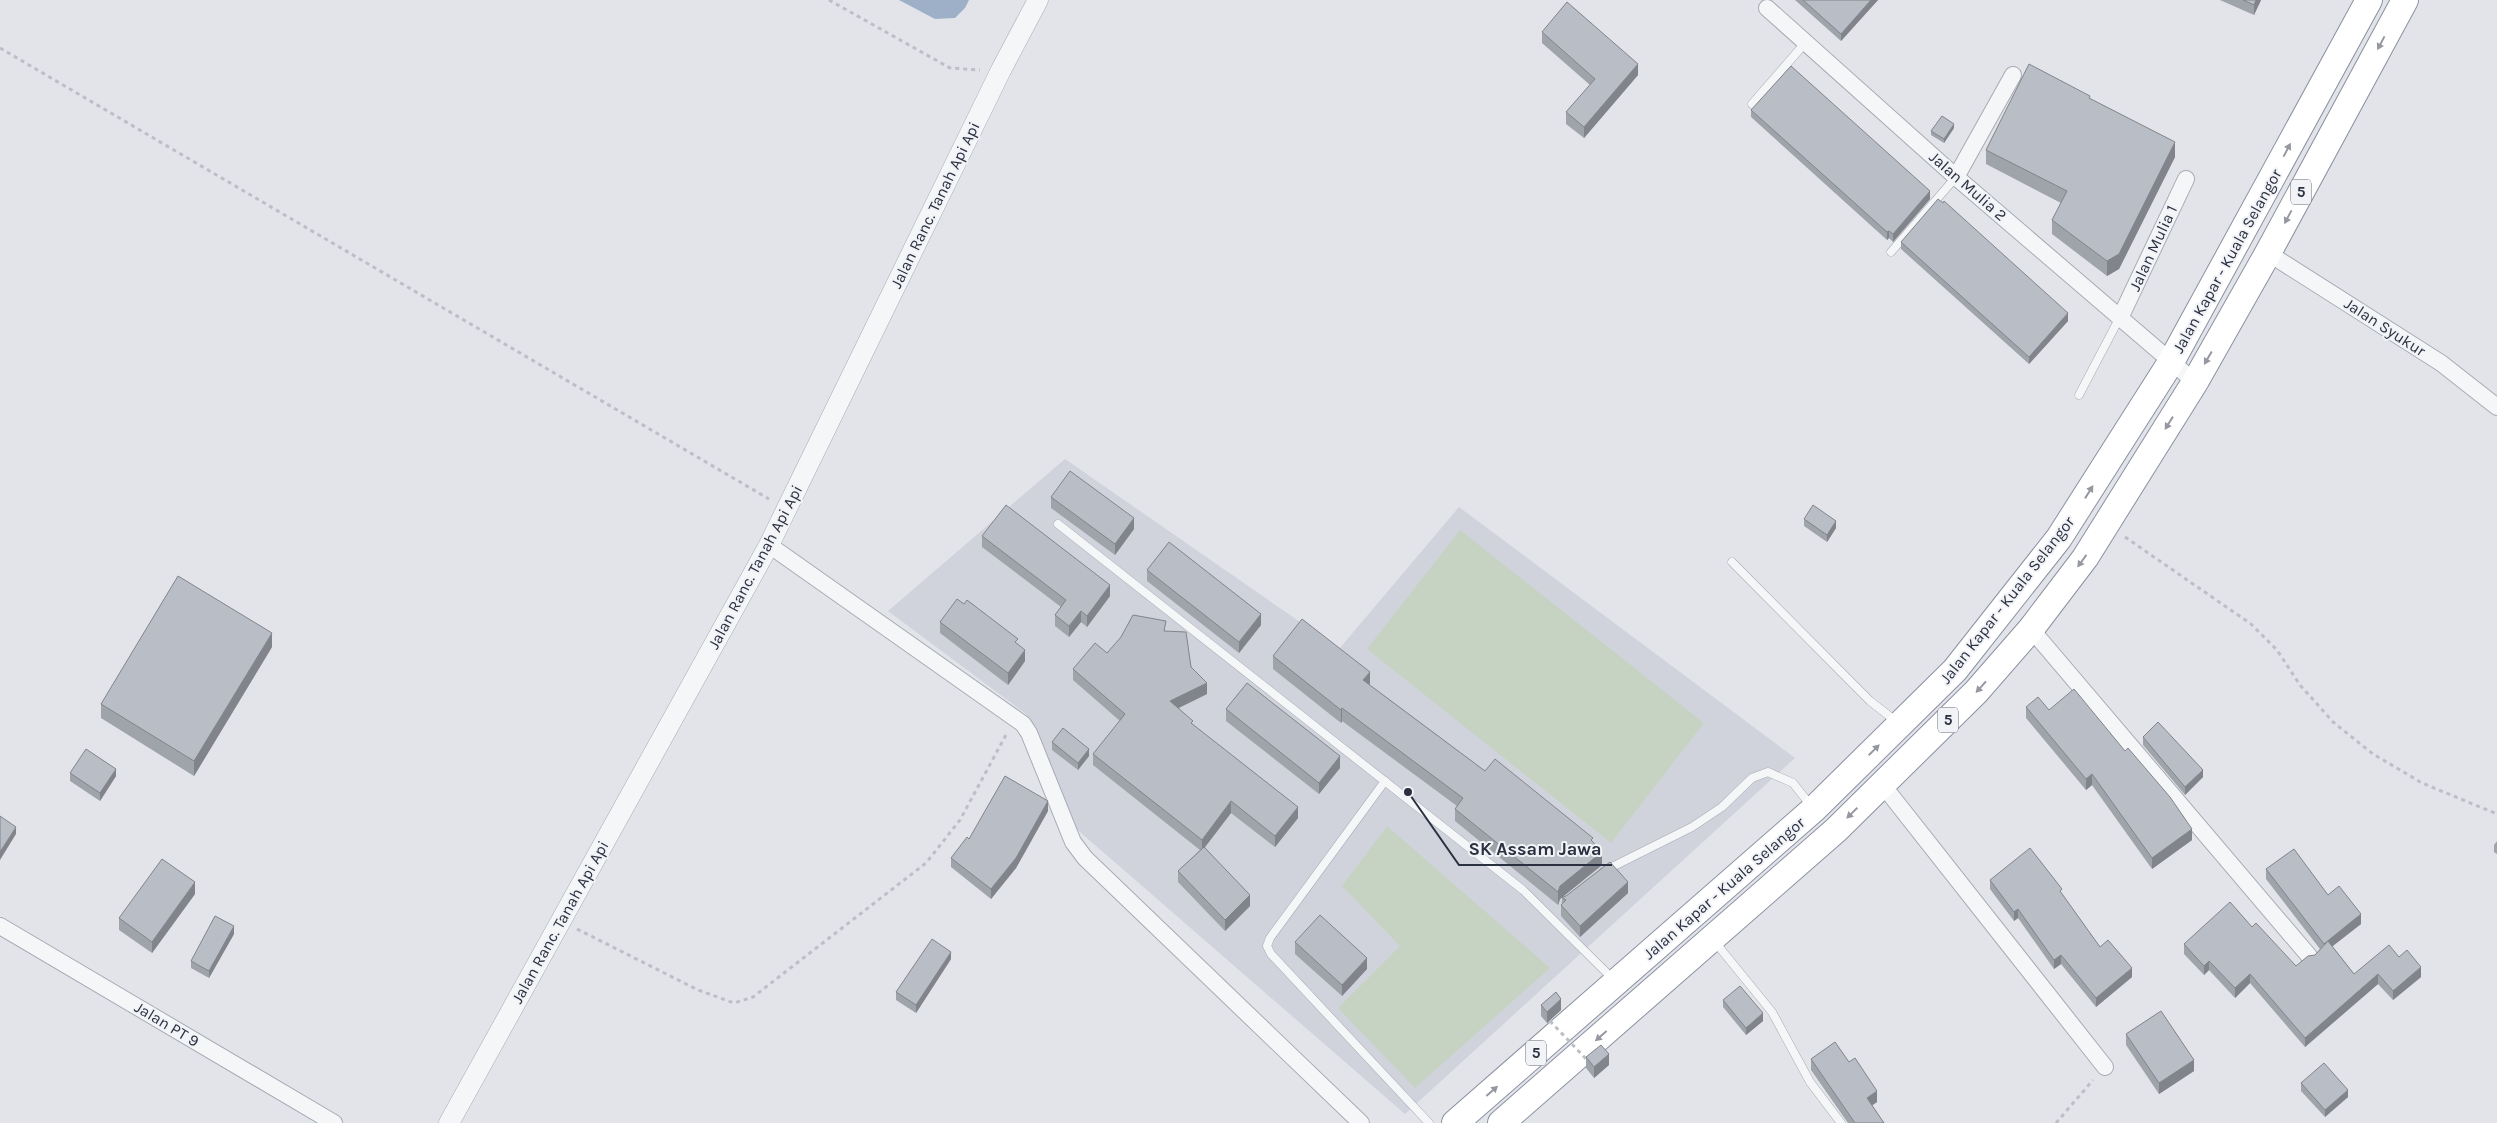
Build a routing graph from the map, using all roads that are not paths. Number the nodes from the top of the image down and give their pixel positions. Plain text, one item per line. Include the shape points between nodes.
1 (1038, 0) edge
2 (2369, 0) edge
3 (2405, 0) edge
4 (1768, 8) dead end
5 (1806, 42) junction
6 (2013, 75) dead end
7 (1752, 104) dead end
8 (1956, 177) junction
9 (2186, 179) dead end
10 (1891, 252) dead end
11 (2268, 253) junction
12 (2121, 316) junction
13 (2171, 362) junction
14 (2195, 382) junction
15 (2080, 396) dead end
16 (2497, 407) edge
17 (1058, 524) dead end
18 (769, 545) junction
19 (1732, 562) dead end
20 (2031, 629) junction
21 (1900, 724) junction
22 (1385, 781) junction
23 (1882, 784) junction
24 (1814, 809) junction
25 (1599, 875) edge
26 (0, 926) edge
27 (1712, 938) junction
28 (2309, 956) edge
29 (1616, 982) junction
30 (1637, 1004) junction
31 (2105, 1067) road end
32 (334, 1123) edge
33 (449, 1123) edge
34 (1361, 1123) edge
35 (1429, 1123) edge
36 (1455, 1123) edge
37 (1502, 1123) edge
38 (1842, 1123) edge

1 - 18 street, Jalan Ranc. Tanah Api Api
13 -> 2 highway, Jalan Kapar - Kuala Selangor / 5
3 -> 11 highway, Jalan Kapar - Kuala Selangor / 5
4 - 5 street, Jalan Mulia 2
5 - 7 lane
5 - 8 street, Jalan Mulia 2
6 - 8 street
8 - 10 lane
8 - 12 street, Jalan Mulia 2
9 - 12 street, Jalan Mulia 1
11 -> 14 highway, Jalan Kapar - Kuala Selangor / 5
11 - 16 street, Jalan Syukur via 2441,363
12 - 13 street, Jalan Mulia 2
12 - 15 lane
13 - 14 street, Jalan Mulia 2
21 -> 13 highway, Jalan Kapar - Kuala Selangor / 5 via 1955,670 2059,538
14 -> 20 highway, Jalan Kapar - Kuala Selangor / 5 via 2085,558
17 - 22 lane
18 - 33 street, Jalan Ranc. Tanah Api Api
18 - 34 street via 1023,724 1073,842 1084,858
19 - 21 lane via 1870,701
20 -> 23 highway, Jalan Kapar - Kuala Selangor / 5 via 1976,692
20 - 28 street
24 -> 21 highway, Jalan Kapar - Kuala Selangor / 5
22 - 29 lane via 1522,890
22 - 35 lane via 1267,946
23 -> 27 highway, Jalan Kapar - Kuala Selangor / 5 via 1836,830
23 - 31 street
24 - 25 lane via 1793,783 1768,772 1752,778 1722,807 1692,827
24 - 29 highway, Jalan Kapar - Kuala Selangor / 5
26 - 32 street, Jalan PT 9
27 - 30 highway, Jalan Kapar - Kuala Selangor / 5
27 - 38 lane via 1772,1012 1810,1082
29 - 30 highway
36 -> 29 highway, Jalan Kapar - Kuala Selangor / 5
30 -> 37 highway, Jalan Kapar - Kuala Selangor / 5

